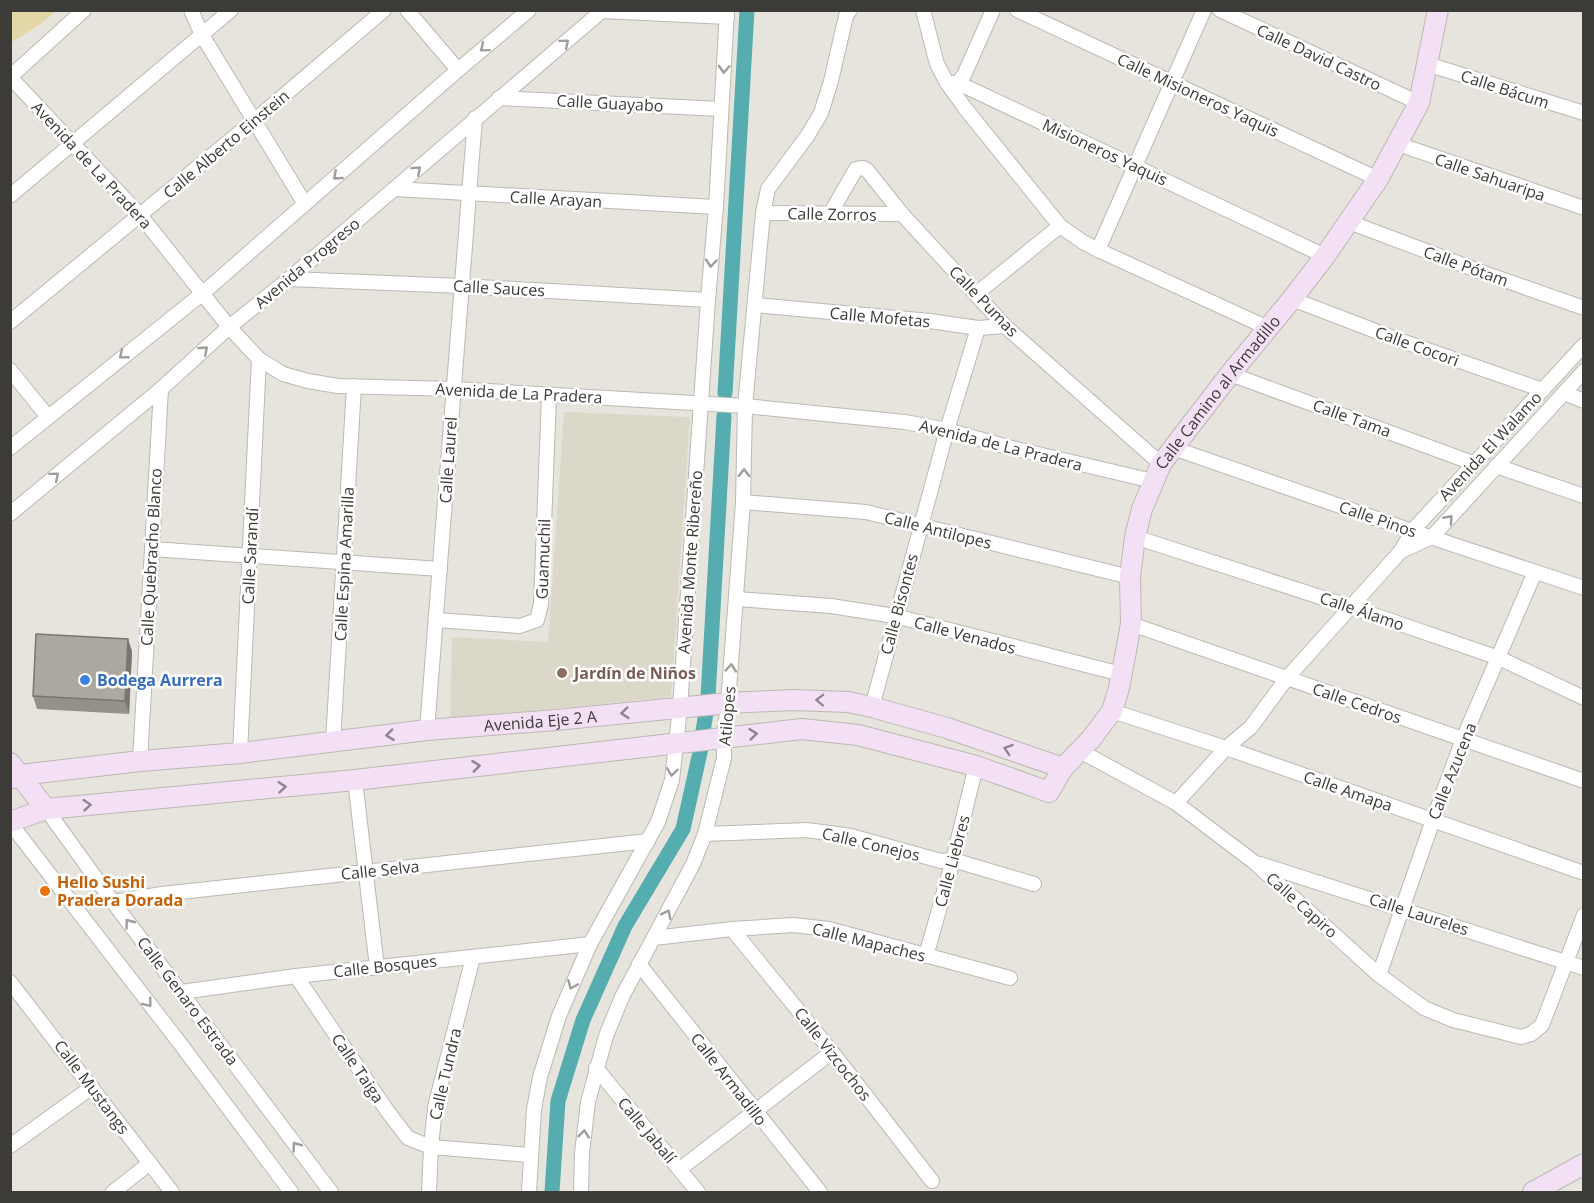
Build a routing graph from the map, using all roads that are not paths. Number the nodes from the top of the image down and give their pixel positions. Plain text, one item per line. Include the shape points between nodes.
1 (84, 10) edge
2 (191, 10) edge
3 (231, 10) edge
4 (384, 10) edge
5 (407, 10) edge
6 (529, 10) edge
7 (850, 10) edge
8 (922, 10) edge
9 (993, 10) edge
10 (1017, 10) edge
11 (1204, 10) edge
12 (1220, 10) edge
13 (1438, 10) edge
14 (603, 11) edge
15 (727, 14) edge
16 (202, 35) junction
17 (1427, 64) junction
18 (458, 70) junction
19 (10, 77) edge
20 (952, 83) junction
21 (1172, 83) junction
22 (500, 98) junction
23 (1419, 103) junction
24 (721, 109) junction
25 (1584, 113) edge
26 (475, 118) junction
27 (255, 120) junction
28 (75, 144) junction
29 (1398, 144) junction
30 (1135, 166) junction
31 (1378, 179) junction
32 (395, 189) junction
33 (469, 194) junction
34 (10, 196) edge
35 (305, 204) junction
36 (716, 207) junction
37 (1584, 208) edge
38 (763, 213) junction
39 (830, 214) junction
40 (902, 214) junction
41 (140, 215) junction
42 (1349, 222) junction
43 (1060, 226) junction
44 (1098, 250) junction
45 (1325, 256) junction
46 (290, 279) junction
47 (462, 286) junction
48 (202, 293) junction
49 (976, 294) junction
50 (1292, 299) junction
51 (708, 300) junction
52 (755, 305) junction
53 (1584, 308) edge
54 (10, 322) edge
55 (1005, 326) junction
56 (229, 327) junction
57 (978, 328) junction
58 (1268, 328) junction
59 (1584, 345) edge
60 (259, 359) junction
61 (10, 370) edge
62 (1584, 371) edge
63 (1230, 374) junction
64 (354, 386) junction
65 (161, 389) junction
66 (454, 389) junction
67 (1543, 390) junction
68 (1564, 393) junction
69 (549, 395) junction
70 (1584, 400) edge
71 (701, 403) junction
72 (745, 406) junction
73 (48, 417) junction
74 (947, 430) junction
75 (10, 448) edge
76 (1473, 463) junction
77 (1162, 464) junction
78 (1496, 466) junction
79 (1584, 496) edge
80 (743, 502) junction
81 (10, 514) edge
82 (921, 525) junction
83 (1412, 531) junction
84 (1135, 537) junction
85 (1432, 537) junction
86 (152, 549) junction
87 (1401, 551) junction
88 (249, 556) junction
89 (344, 563) junction
90 (440, 569) junction
91 (1535, 572) junction
92 (1130, 577) junction
93 (1584, 588) edge
94 (737, 599) junction
95 (1352, 607) junction
96 (895, 616) junction
97 (436, 620) junction
98 (1131, 624) junction
99 (1499, 658) junction
100 (1121, 674) junction
101 (1287, 678) junction
102 (1584, 698) edge
103 (728, 703) junction
104 (872, 707) junction
105 (680, 708) junction
106 (1112, 711) junction
107 (427, 730) junction
108 (724, 737) junction
109 (1463, 739) junction
110 (333, 742) junction
111 (676, 743) junction
112 (1226, 748) junction
113 (1080, 751) junction
114 (240, 753) junction
115 (140, 761) junction
116 (975, 766) junction
117 (1063, 768) junction
118 (14, 772) edge
119 (355, 780) junction
120 (1584, 780) edge
121 (1176, 803) junction
122 (46, 809) junction
123 (1432, 820) junction
124 (10, 822) edge
125 (705, 834) junction
126 (648, 841) junction
127 (953, 860) junction
128 (1254, 862) junction
129 (366, 872) junction
130 (1584, 873) edge
131 (1034, 884) dead end
132 (113, 902) junction
133 (1402, 908) junction
134 (1584, 915) edge
135 (732, 929) junction
136 (654, 938) junction
137 (590, 944) junction
138 (926, 956) junction
139 (473, 957) junction
140 (1567, 963) junction
141 (639, 964) junction
142 (377, 968) junction
143 (1584, 968) edge
144 (1379, 975) junction
145 (296, 976) junction
146 (1010, 978) dead end
147 (10, 982) edge
148 (181, 992) junction
149 (832, 1052) junction
150 (596, 1068) junction
151 (92, 1087) junction
152 (754, 1111) junction
153 (10, 1146) edge
154 (430, 1148) junction
155 (530, 1155) junction
156 (150, 1163) junction
157 (1584, 1164) edge
158 (680, 1169) junction
159 (932, 1181) dead end
160 (113, 1192) edge
161 (172, 1192) edge
162 (291, 1192) edge
163 (331, 1192) edge
164 (429, 1192) edge
165 (529, 1192) edge
166 (580, 1192) edge
167 (698, 1192) edge
168 (820, 1192) edge
169 (1533, 1192) edge

1 - 19 street
2 - 16 street
3 - 16 street
4 - 27 street, Calle Alberto Einstein
5 - 18 street
6 -> 18 street
7 - 38 street, Atilopes via 821,113 768,189
8 - 20 street via 937,64
9 - 20 street via 964,75
10 - 21 street, Calle Misioneros Yaquis
11 - 21 street
12 - 23 street, Calle David Castro
13 - 17 street, Calle Camino al Armadillo
14 - 15 street
22 -> 14 street, Avenida Progreso
15 -> 24 street, Avenida Monte Ribereño
16 - 27 street
16 - 28 street
17 - 23 street, Calle Camino al Armadillo
17 - 25 street, Calle Bácum
18 -> 35 street
19 - 28 street, Avenida de La Pradera
20 - 30 street, Misioneros Yaquis
20 - 43 street via 965,108
21 - 30 street
21 - 31 street, Calle Misioneros Yaquis
22 - 24 street, Calle Guayabo
22 - 26 street, Avenida Progreso
23 - 29 street, Calle Camino al Armadillo
24 - 36 street, Avenida Monte Ribereño
32 -> 26 street, Avenida Progreso
26 - 33 street, Calle Laurel
27 - 35 street
27 - 41 street, Calle Alberto Einstein
28 - 34 street
28 - 41 street, Avenida de La Pradera
29 - 31 street, Calle Camino al Armadillo
29 - 37 street, Calle Sahuaripa
30 - 44 street
30 - 45 street, Misioneros Yaquis
31 - 42 street, Calle Camino al Armadillo
32 - 33 street, Calle Arayan
32 - 46 street, Avenida Progreso
33 - 36 street, Calle Arayan
33 - 47 street, Calle Laurel
35 - 48 street
36 -> 51 street, Avenida Monte Ribereño
38 - 39 street, Calle Zorros
38 - 52 street, Atilopes
39 - 40 street, Calle Zorros
39 - 40 street, Calle Pumas via 856,169 863,168
40 - 49 street, Calle Pumas
41 - 48 street, Avenida de La Pradera
41 - 54 street, Calle Alberto Einstein
42 - 45 street, Calle Camino al Armadillo
42 - 53 street, Calle Pótam
43 - 44 street
43 - 49 street
44 - 58 street
45 - 50 street, Calle Camino al Armadillo
46 - 47 street, Calle Sauces
46 - 56 street, Avenida Progreso
47 - 51 street, Calle Sauces
47 - 66 street, Calle Laurel
48 - 56 street, Avenida de La Pradera
48 -> 73 street
49 - 55 street, Calle Pumas
50 - 58 street, Calle Camino al Armadillo
50 - 67 street, Calle Cocori
51 - 71 street, Avenida Monte Ribereño
52 - 57 street, Calle Mofetas
52 - 72 street, Atilopes
55 - 57 street, Calle Mofetas
55 - 77 street, Calle Pumas
56 - 60 street, Avenida de La Pradera
65 -> 56 street, Avenida Progreso
57 - 74 street, Calle Bisontes
58 - 63 street, Calle Camino al Armadillo
59 - 67 street, Avenida El Walamo
60 - 64 street, Avenida de La Pradera via 296,378
60 - 88 street, Calle Sarandí
61 - 73 street
62 - 68 street, Avenida El Walamo
63 - 76 street, Calle Tama
63 - 77 street, Calle Camino al Armadillo
64 - 66 street, Avenida de La Pradera
64 - 89 street, Calle Espina Amarilla
81 -> 65 street, Avenida Progreso
65 - 86 street, Calle Quebracho Blanco
66 - 69 street, Avenida de La Pradera
66 - 90 street, Calle Laurel
67 - 76 street, Avenida El Walamo
68 - 70 street
68 - 78 street, Avenida El Walamo
69 - 71 street, Avenida de La Pradera
69 - 97 street, Guamuchil via 541,604 537,620 520,626
71 - 72 street, Avenida de La Pradera
71 - 105 street, Avenida Monte Ribereño
72 - 74 street, Avenida de La Pradera
80 -> 72 street, Atilopes
73 - 75 street
74 - 77 street, Avenida de La Pradera via 1008,447
74 - 82 street, Calle Bisontes
76 - 83 street, Avenida El Walamo
77 - 83 street, Calle Pinos
77 - 84 street, Calle Camino al Armadillo via 1142,509
78 - 79 street
85 -> 78 street, Avenida El Walamo
80 - 82 street, Calle Antilopes via 866,512
80 - 94 street, Atilopes
82 - 92 street, Calle Antilopes
82 - 96 street, Calle Bisontes
83 - 85 street, Calle Pinos
83 - 87 street, Avenida El Walamo
84 - 92 street, Calle Camino al Armadillo
84 - 95 street, Calle Álamo
85 - 87 street, Avenida El Walamo
85 - 91 street, Calle Pinos
86 - 88 street
86 - 115 street, Calle Quebracho Blanco
87 - 95 street, Avenida El Walamo
88 - 89 street
88 - 114 street, Calle Sarandí
89 - 90 street
89 - 110 street, Calle Espina Amarilla
90 - 97 street, Calle Laurel
91 - 93 street, Calle Pinos
91 - 99 street, Calle Azucena
92 - 98 street, Calle Camino al Armadillo
94 - 96 street, Calle Venados via 831,606
103 -> 94 street, Atilopes
95 - 99 street, Calle Álamo
95 - 101 street, Avenida El Walamo
96 - 100 street, Calle Venados
96 - 104 street, Calle Bisontes
97 - 107 street, Calle Laurel
98 - 100 street, Calle Camino al Armadillo
98 - 101 street, Calle Cedros
99 - 102 street, Calle Álamo
99 - 109 street, Calle Azucena
100 - 106 street, Calle Camino al Armadillo
101 - 109 street, Calle Cedros
101 - 112 street, Avenida El Walamo via 1251,727
104 -> 103 street, Avenida Eje 2 A via 820,700
103 - 105 street, Avenida Eje 2 A
103 - 108 street, Atilopes
117 -> 104 street, Avenida Eje 2 A
105 -> 107 street, Avenida Eje 2 A
105 - 111 street, Avenida Monte Ribereño
106 - 112 street, Calle Amapa
106 - 113 street, Calle Camino al Armadillo
107 -> 110 street, Avenida Eje 2 A
108 - 111 street
108 -> 116 street via 802,729 858,735
108 - 125 street, Atilopes via 724,758
109 - 120 street, Calle Cedros
109 - 123 street, Calle Azucena
110 - 114 street, Avenida Eje 2 A
119 -> 111 street
111 -> 126 street, Avenida Monte Ribereño via 672,780
112 - 121 street, Avenida El Walamo
112 - 123 street, Calle Amapa
113 - 117 street, Calle Camino al Armadillo
113 - 121 street, Calle Capiro
114 - 115 street, Avenida Eje 2 A
115 - 118 street, Avenida Eje 2 A
116 - 117 street, Calle Camino al Armadillo via 1049,792
116 - 127 street, Calle Liebres
118 - 122 street
122 -> 119 street
119 - 129 street
121 - 128 street, Calle Capiro
122 - 124 street
122 - 132 street, Calle Genaro Estrada
123 - 130 street, Calle Amapa
123 - 133 street, Calle Azucena
124 -> 162 street, Calle Genaro Estrada
125 - 127 street, Calle Conejos via 807,830 851,836 941,861
136 -> 125 street, Atilopes
126 - 129 street, Calle Selva
126 - 137 street, Avenida Monte Ribereño
127 - 131 street, Calle Conejos
127 - 138 street, Calle Liebres
128 - 133 street, Calle Laureles
128 - 144 street, Calle Capiro
129 - 132 street, Calle Selva
129 - 142 street
148 -> 132 street, Calle Genaro Estrada
133 - 140 street, Calle Laureles
133 - 144 street, Calle Azucena
134 - 140 street
135 - 136 street, Calle Mapaches
135 - 138 street, Calle Mapaches via 794,925 829,929
135 - 149 street, Calle Vizcochos
136 - 141 street, Atilopes
137 - 139 street, Calle Bosques
137 -> 155 street, Avenida Monte Ribereño via 559,1016 540,1077
138 - 146 street, Calle Mapaches
139 - 142 street, Calle Bosques
139 - 154 street, Calle Tundra via 439,1089
140 - 143 street, Calle Laureles
140 - 144 street, Calle Capiro via 1542,1025 1521,1037 1453,1020 1424,1008
141 - 150 street, Atilopes
141 - 152 street, Calle Armadillo
142 - 145 street, Calle Bosques
145 - 148 street, Calle Bosques
145 - 154 street, Calle Taiga via 399,1128 412,1140
147 - 151 street, Calle Mustangs
163 -> 148 street, Calle Genaro Estrada
149 - 152 street
149 - 159 street, Calle Vizcochos
150 - 158 street, Calle Jabalí
166 -> 150 street, Atilopes via 588,1102
151 - 153 street
151 - 156 street, Calle Mustangs
152 - 158 street
152 - 168 street, Calle Armadillo
154 - 155 street
154 - 164 street, Calle Tundra
155 - 165 street, Avenida Monte Ribereño
156 - 160 street
156 - 161 street, Calle Mustangs
157 - 169 street
158 - 167 street, Calle Jabalí

